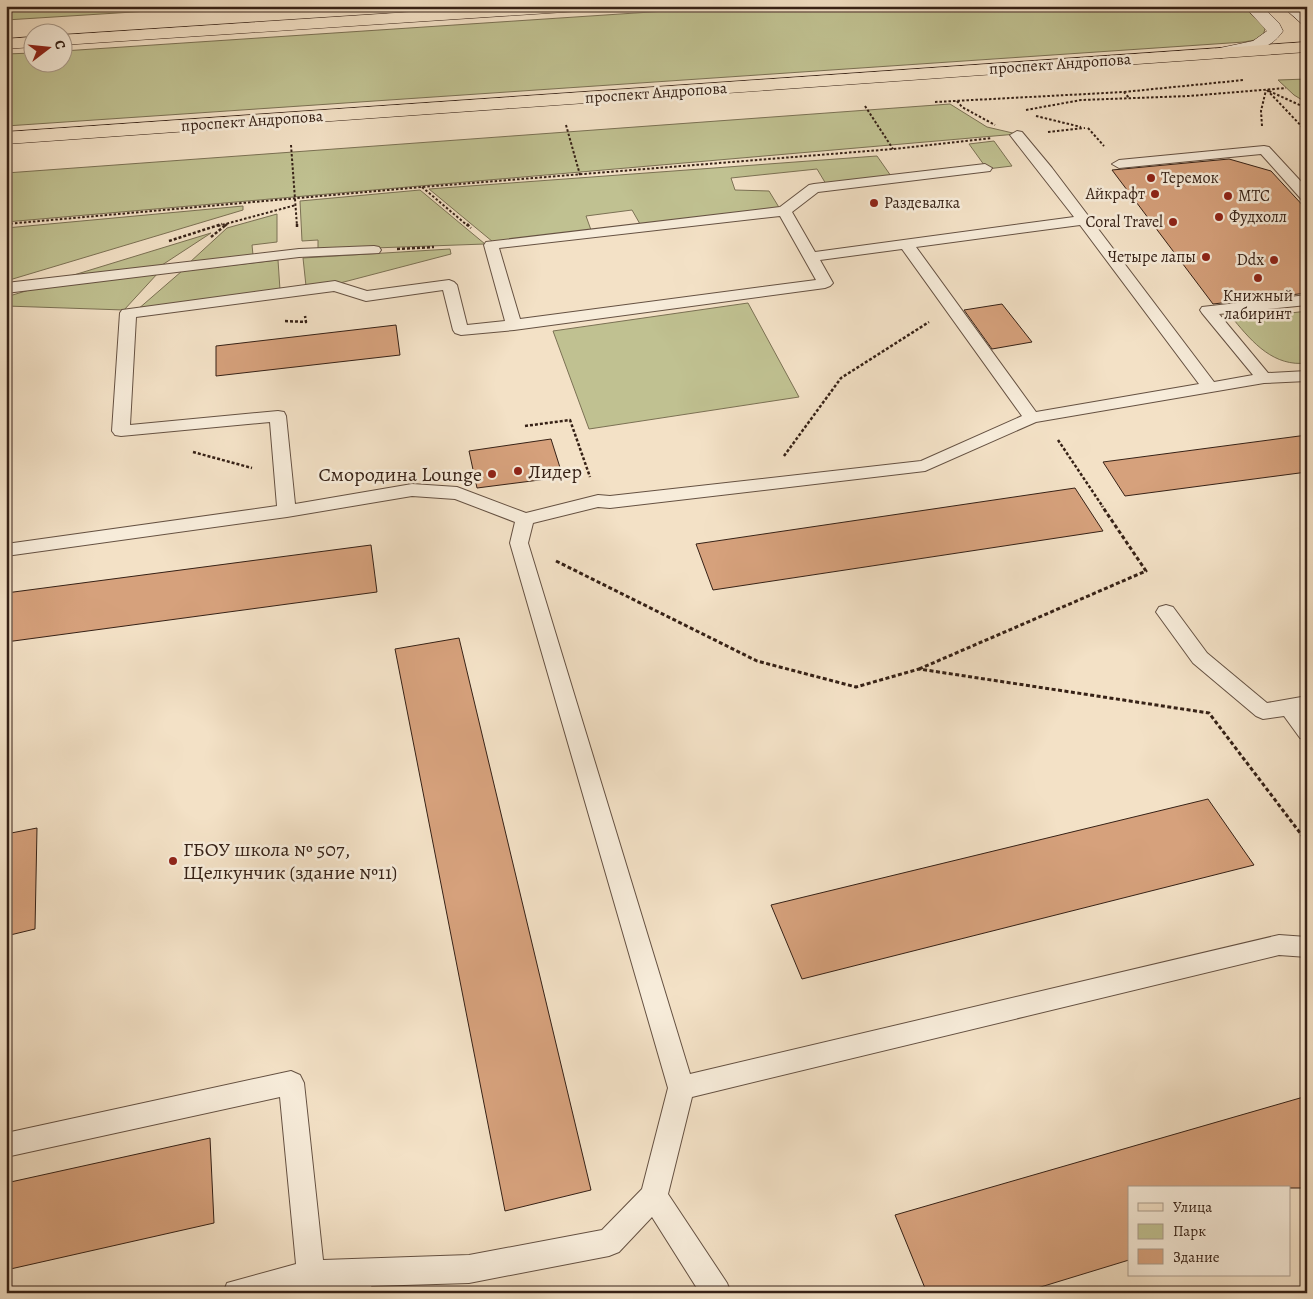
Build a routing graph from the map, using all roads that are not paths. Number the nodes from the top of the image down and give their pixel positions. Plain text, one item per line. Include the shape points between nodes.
1 (580, 6) edge
2 (1252, 6) edge
3 (1290, 6) edge
4 (1307, 20) edge
5 (72, 39) edge
6 (22, 43) edge
7 (6, 44) edge
8 (1307, 47) edge
9 (1221, 53) junction
10 (1017, 136) road end
11 (6, 138) edge
12 (1119, 164) dead end
13 (985, 168) dead end
14 (1307, 197) edge
15 (784, 211) junction
16 (1084, 220) junction
17 (906, 244) junction
18 (374, 250) road end
19 (812, 257) junction
20 (6, 288) edge
21 (1307, 300) edge
22 (514, 325) junction
23 (1307, 376) edge
24 (1264, 378) junction
25 (1210, 387) junction
26 (1037, 417) junction
27 (287, 511) junction
28 (525, 519) junction
29 (6, 550) edge
30 (1166, 612) dead end
31 (1298, 706) edge
32 (1307, 732) edge
33 (1307, 947) edge
34 (681, 1088) junction
35 (6, 1145) edge
36 (654, 1196) junction
37 (311, 1274) junction
38 (352, 1283) edge
39 (237, 1293) edge
40 (717, 1293) edge

1 - 5 main road
2 - 9 street via 1273,26 1272,38 1255,46
3 - 4 street
6 - 7 main road
8 - 9 main road, проспект Андропова
9 - 11 main road, проспект Андропова
10 - 16 lane
12 - 14 lane via 1264,150
13 - 15 lane via 814,188
15 - 19 lane
15 - 22 lane via 491,245
16 - 17 lane
16 - 25 lane
17 - 19 lane
17 - 26 lane via 950,308
18 - 20 lane via 299,254
19 - 22 lane via 825,283
21 - 24 lane via 1208,310
22 - 27 lane via 461,330 449,285 366,296 335,286 128,313 121,431 278,416
23 - 24 lane
24 - 25 lane
25 - 26 lane
26 - 28 lane via 925,466 598,501
27 - 28 lane via 412,490 457,493
27 - 29 lane
28 - 34 lane via 519,543
30 - 31 lane via 1200,658 1263,712
31 - 32 lane
33 - 34 lane via 1279,945
34 - 36 lane
35 - 37 lane via 291,1083
36 - 38 lane via 609,1242 469,1270
36 - 40 lane
37 - 38 lane
37 - 39 lane

